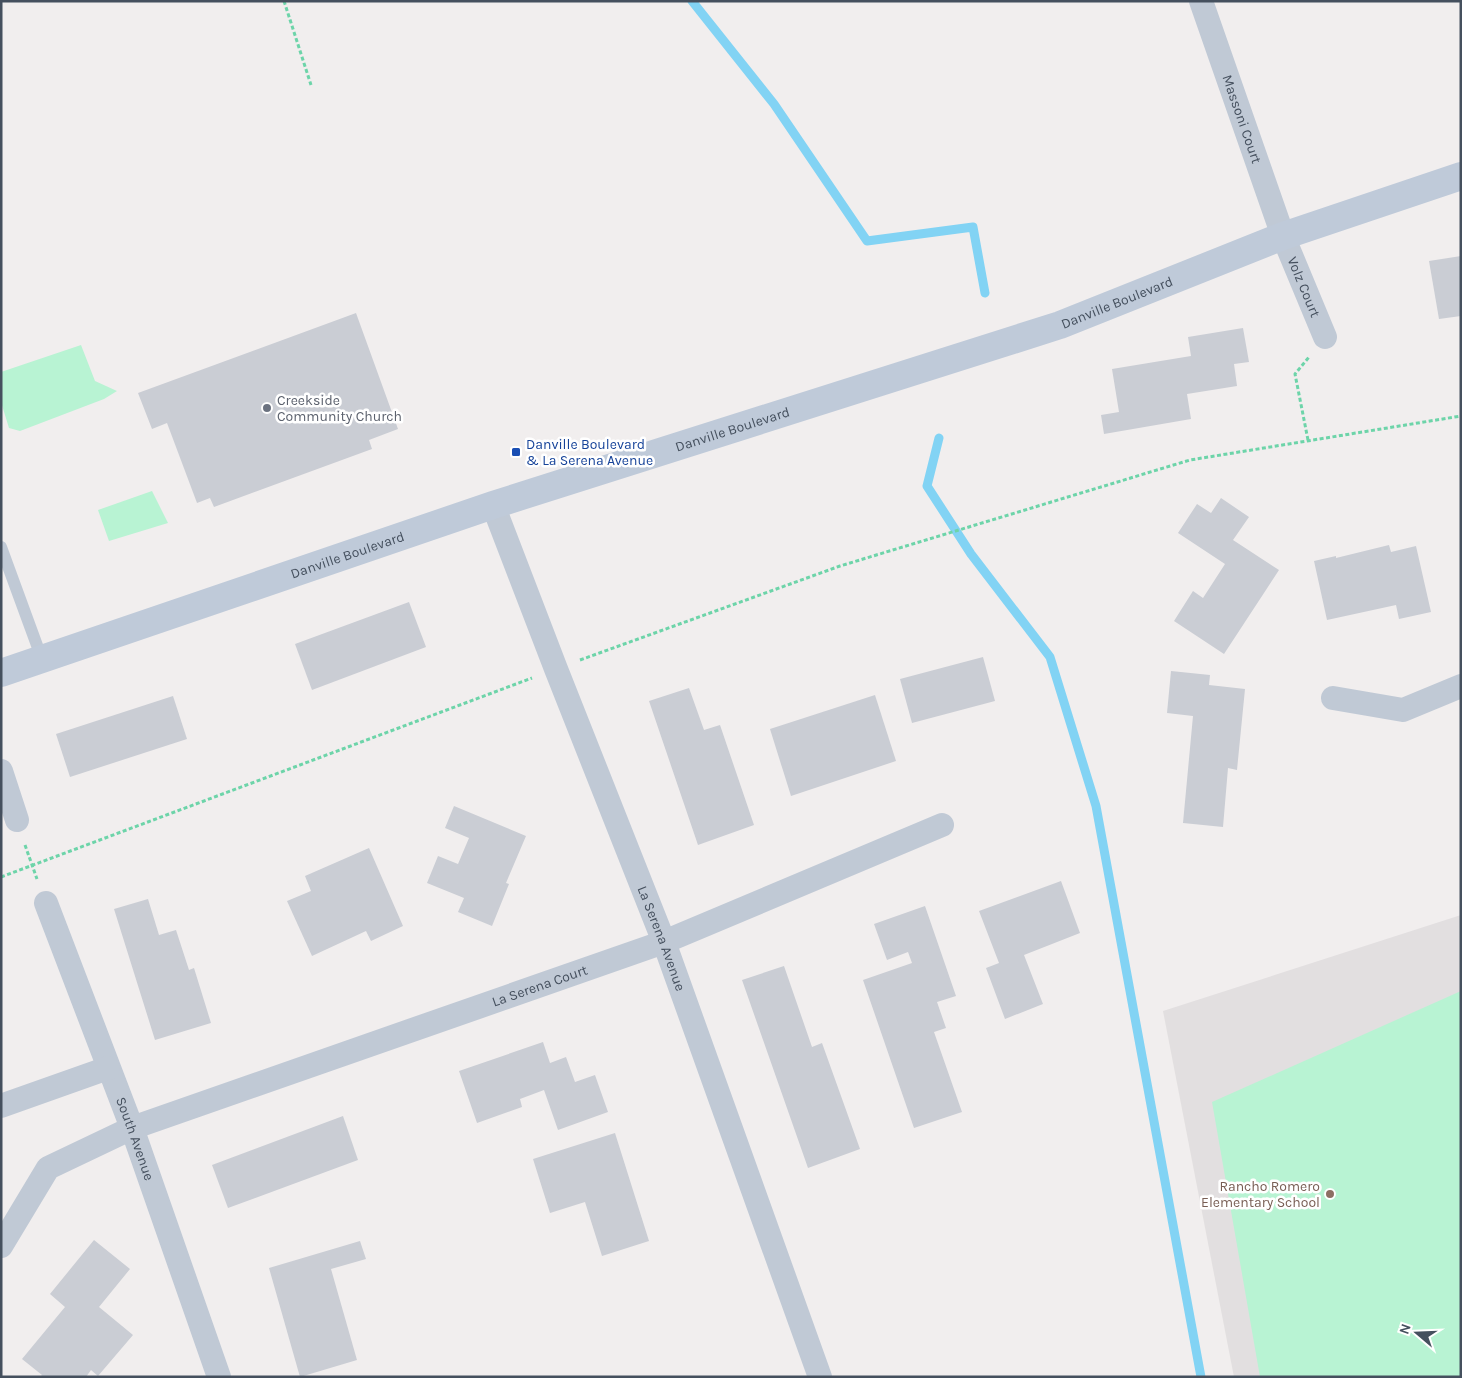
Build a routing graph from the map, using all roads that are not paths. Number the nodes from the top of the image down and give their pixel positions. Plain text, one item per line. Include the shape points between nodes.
1 (1201, 1) edge
2 (1461, 176) edge
3 (1283, 236) junction
4 (1325, 337) road end
5 (493, 505) junction
6 (1, 547) edge
7 (42, 659) junction
8 (1, 673) edge
9 (1461, 686) edge
10 (1332, 698) dead end
11 (1, 771) edge
12 (17, 820) road end
13 (942, 825) dead end
14 (46, 903) road end
15 (664, 942) junction
16 (108, 1068) junction
17 (1, 1106) edge
18 (132, 1128) junction
19 (1, 1246) edge
20 (220, 1377) edge
21 (820, 1377) edge

1 - 3 street, Massoni Court
2 - 3 main road, Danville Boulevard
3 - 4 street, Volz Court
3 - 5 main road, Danville Boulevard via 1060,325
5 - 7 main road, Danville Boulevard
5 - 15 street, La Serena Avenue
6 - 7 lane
7 - 8 main road, Danville Boulevard
9 - 10 street via 1403,710
11 - 12 street
13 - 15 street, La Serena Court
14 - 16 street, South Avenue
15 - 18 street, La Serena Court
15 - 21 street, La Serena Avenue
16 - 17 street
16 - 18 street, South Avenue
18 - 19 street, La Serena Court via 48,1168
18 - 20 street, South Avenue

